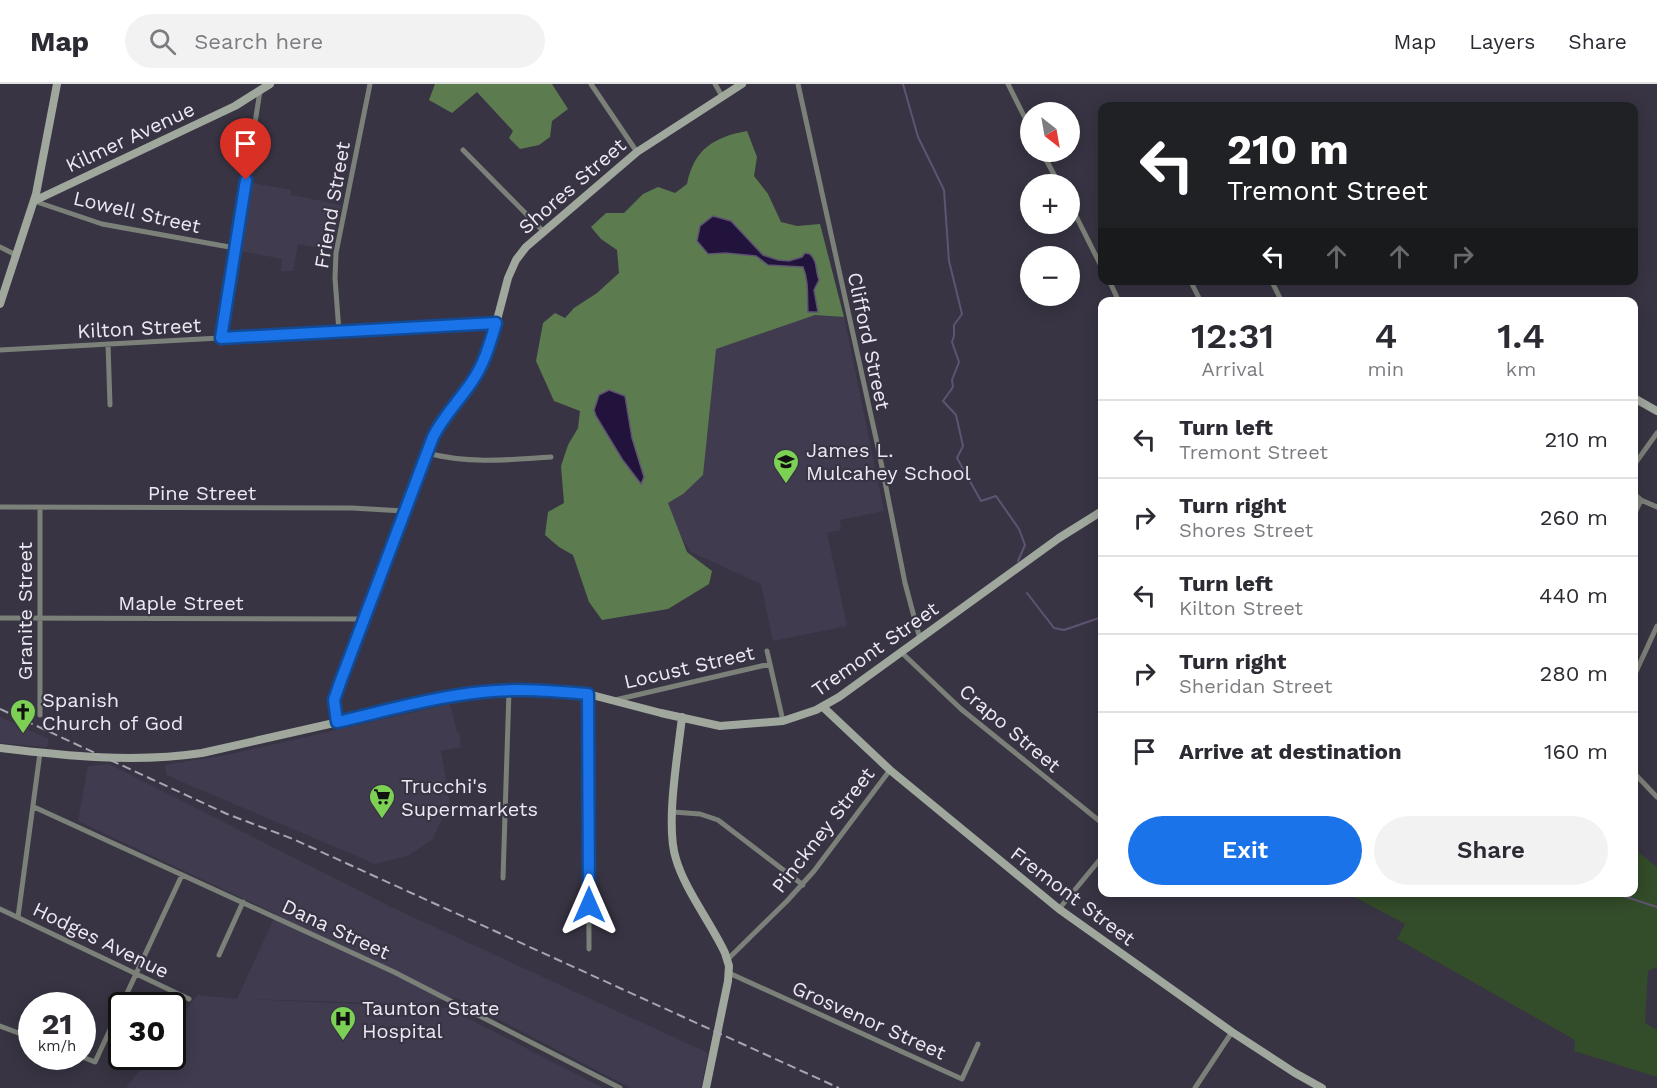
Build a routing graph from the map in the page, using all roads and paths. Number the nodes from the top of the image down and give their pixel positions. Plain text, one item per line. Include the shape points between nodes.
1 (57, 84) edge
2 (270, 84) edge
3 (370, 84) edge
4 (591, 84) edge
5 (715, 84) edge
6 (741, 84) edge
7 (798, 84) edge
8 (1008, 84) edge
9 (260, 91) junction
10 (722, 96) junction
11 (1020, 108) edge
12 (463, 150) dead end
13 (637, 152) junction
14 (34, 201) junction
15 (1080, 224) edge
16 (543, 231) junction
17 (0, 247) edge
18 (235, 248) junction
19 (16, 255) junction
20 (1098, 260) edge
21 (0, 304) edge
22 (496, 323) junction
23 (339, 332) junction
24 (221, 338) junction
25 (108, 344) junction
26 (0, 350) edge
27 (1638, 400) edge
28 (110, 405) dead end
29 (1657, 411) edge
30 (1657, 433) edge
31 (427, 453) junction
32 (550, 457) dead end
33 (1638, 459) edge
34 (1638, 497) edge
35 (1641, 500) junction
36 (1638, 506) edge
37 (0, 507) edge
38 (1657, 507) edge
39 (40, 508) junction
40 (404, 511) junction
41 (1098, 514) edge
42 (0, 618) edge
43 (40, 618) junction
44 (362, 619) junction
45 (1657, 626) edge
46 (920, 639) junction
47 (768, 651) dead end
48 (901, 652) junction
49 (770, 664) junction
50 (1638, 667) edge
51 (509, 690) junction
52 (588, 694) junction
53 (615, 700) junction
54 (823, 707) junction
55 (40, 715) dead end
56 (682, 717) junction
57 (783, 721) junction
58 (337, 722) junction
59 (0, 748) edge
60 (40, 753) junction
61 (890, 770) junction
62 (1638, 777) edge
63 (1657, 785) edge
64 (1655, 795) edge
65 (34, 807) junction
66 (673, 812) junction
67 (1098, 820) edge
68 (1098, 862) edge
69 (182, 874) junction
70 (504, 878) dead end
71 (803, 885) junction
72 (243, 902) junction
73 (0, 909) edge
74 (1059, 909) junction
75 (18, 917) junction
76 (589, 949) dead end
77 (219, 955) dead end
78 (728, 959) junction
79 (136, 973) junction
80 (729, 973) junction
81 (189, 999) dead end
82 (0, 1026) edge
83 (1232, 1032) junction
84 (18, 1033) edge
85 (978, 1044) dead end
86 (96, 1060) edge
87 (620, 1088) edge
88 (706, 1088) edge
89 (1195, 1088) edge
90 (1322, 1088) edge

1 - 14 street
2 - 9 street, Kilmer Avenue
3 - 23 street, Friend Street via 336,253
4 - 13 street
5 - 10 street
6 - 10 street, Shores Street
7 - 46 street, Clifford Street
8 - 11 street
9 - 14 street, Kilmer Avenue
9 - 18 street
10 - 13 street, Shores Street
12 - 16 street
13 - 16 street, Shores Street
14 - 18 street, Lowell Street via 102,224
14 - 19 street
15 - 20 street
16 - 22 street, Shores Street via 514,264
17 - 19 street
18 - 24 street
19 - 21 street
22 - 23 street, Kilton Street
22 - 31 street, Shores Street via 480,368 441,422
23 - 24 street, Kilton Street
24 - 25 street, Kilton Street
25 - 26 street, Kilton Street
25 - 28 street
27 - 29 street
30 - 33 street
31 - 32 street via 480,461
31 - 40 street, Shores Street
34 - 35 street
35 - 36 street
35 - 38 street
37 - 39 street, Pine Street
39 - 40 street, Pine Street
39 - 43 street, Granite Street
40 - 44 street, Shores Street
41 - 46 street, Tremont Street
42 - 43 street, Maple Street
43 - 44 street, Maple Street
43 - 55 street, Granite Street
44 - 58 street, Shores Street via 334,700
45 - 50 street
46 - 48 street, Tremont Street
47 - 49 street
48 - 54 street, Tremont Street
48 - 67 street, Crapo Street via 968,714
49 - 53 street, Locust Street
49 - 57 street
51 - 52 street, Tremont Street
51 - 58 street, Tremont Street via 453,696
51 - 70 street
52 - 53 street, Tremont Street
52 - 76 street
53 - 56 street, Tremont Street
54 - 57 street, Tremont Street
54 - 61 street, Fremont Street
56 - 57 street, Tremont Street via 720,726
56 - 66 street
58 - 60 street, Tremont Street via 175,757
59 - 60 street, Tremont Street
60 - 65 street
61 - 71 street, Pinckney Street
61 - 74 street, Fremont Street
62 - 64 street
63 - 64 street
65 - 69 street, Dana Street
65 - 75 street
66 - 71 street via 718,820
66 - 78 street via 678,865
68 - 74 street
69 - 72 street, Dana Street
69 - 79 street
71 - 78 street, Pinckney Street
72 - 77 street
72 - 87 street, Dana Street via 393,972
73 - 75 street, Hodges Avenue
74 - 83 street, Fremont Street
75 - 79 street, Hodges Avenue
78 - 80 street
79 - 81 street, Hodges Avenue
79 - 86 street
80 - 85 street, Grosvenor Street via 962,1079
80 - 88 street
82 - 84 street
83 - 89 street
83 - 90 street, Fremont Street

